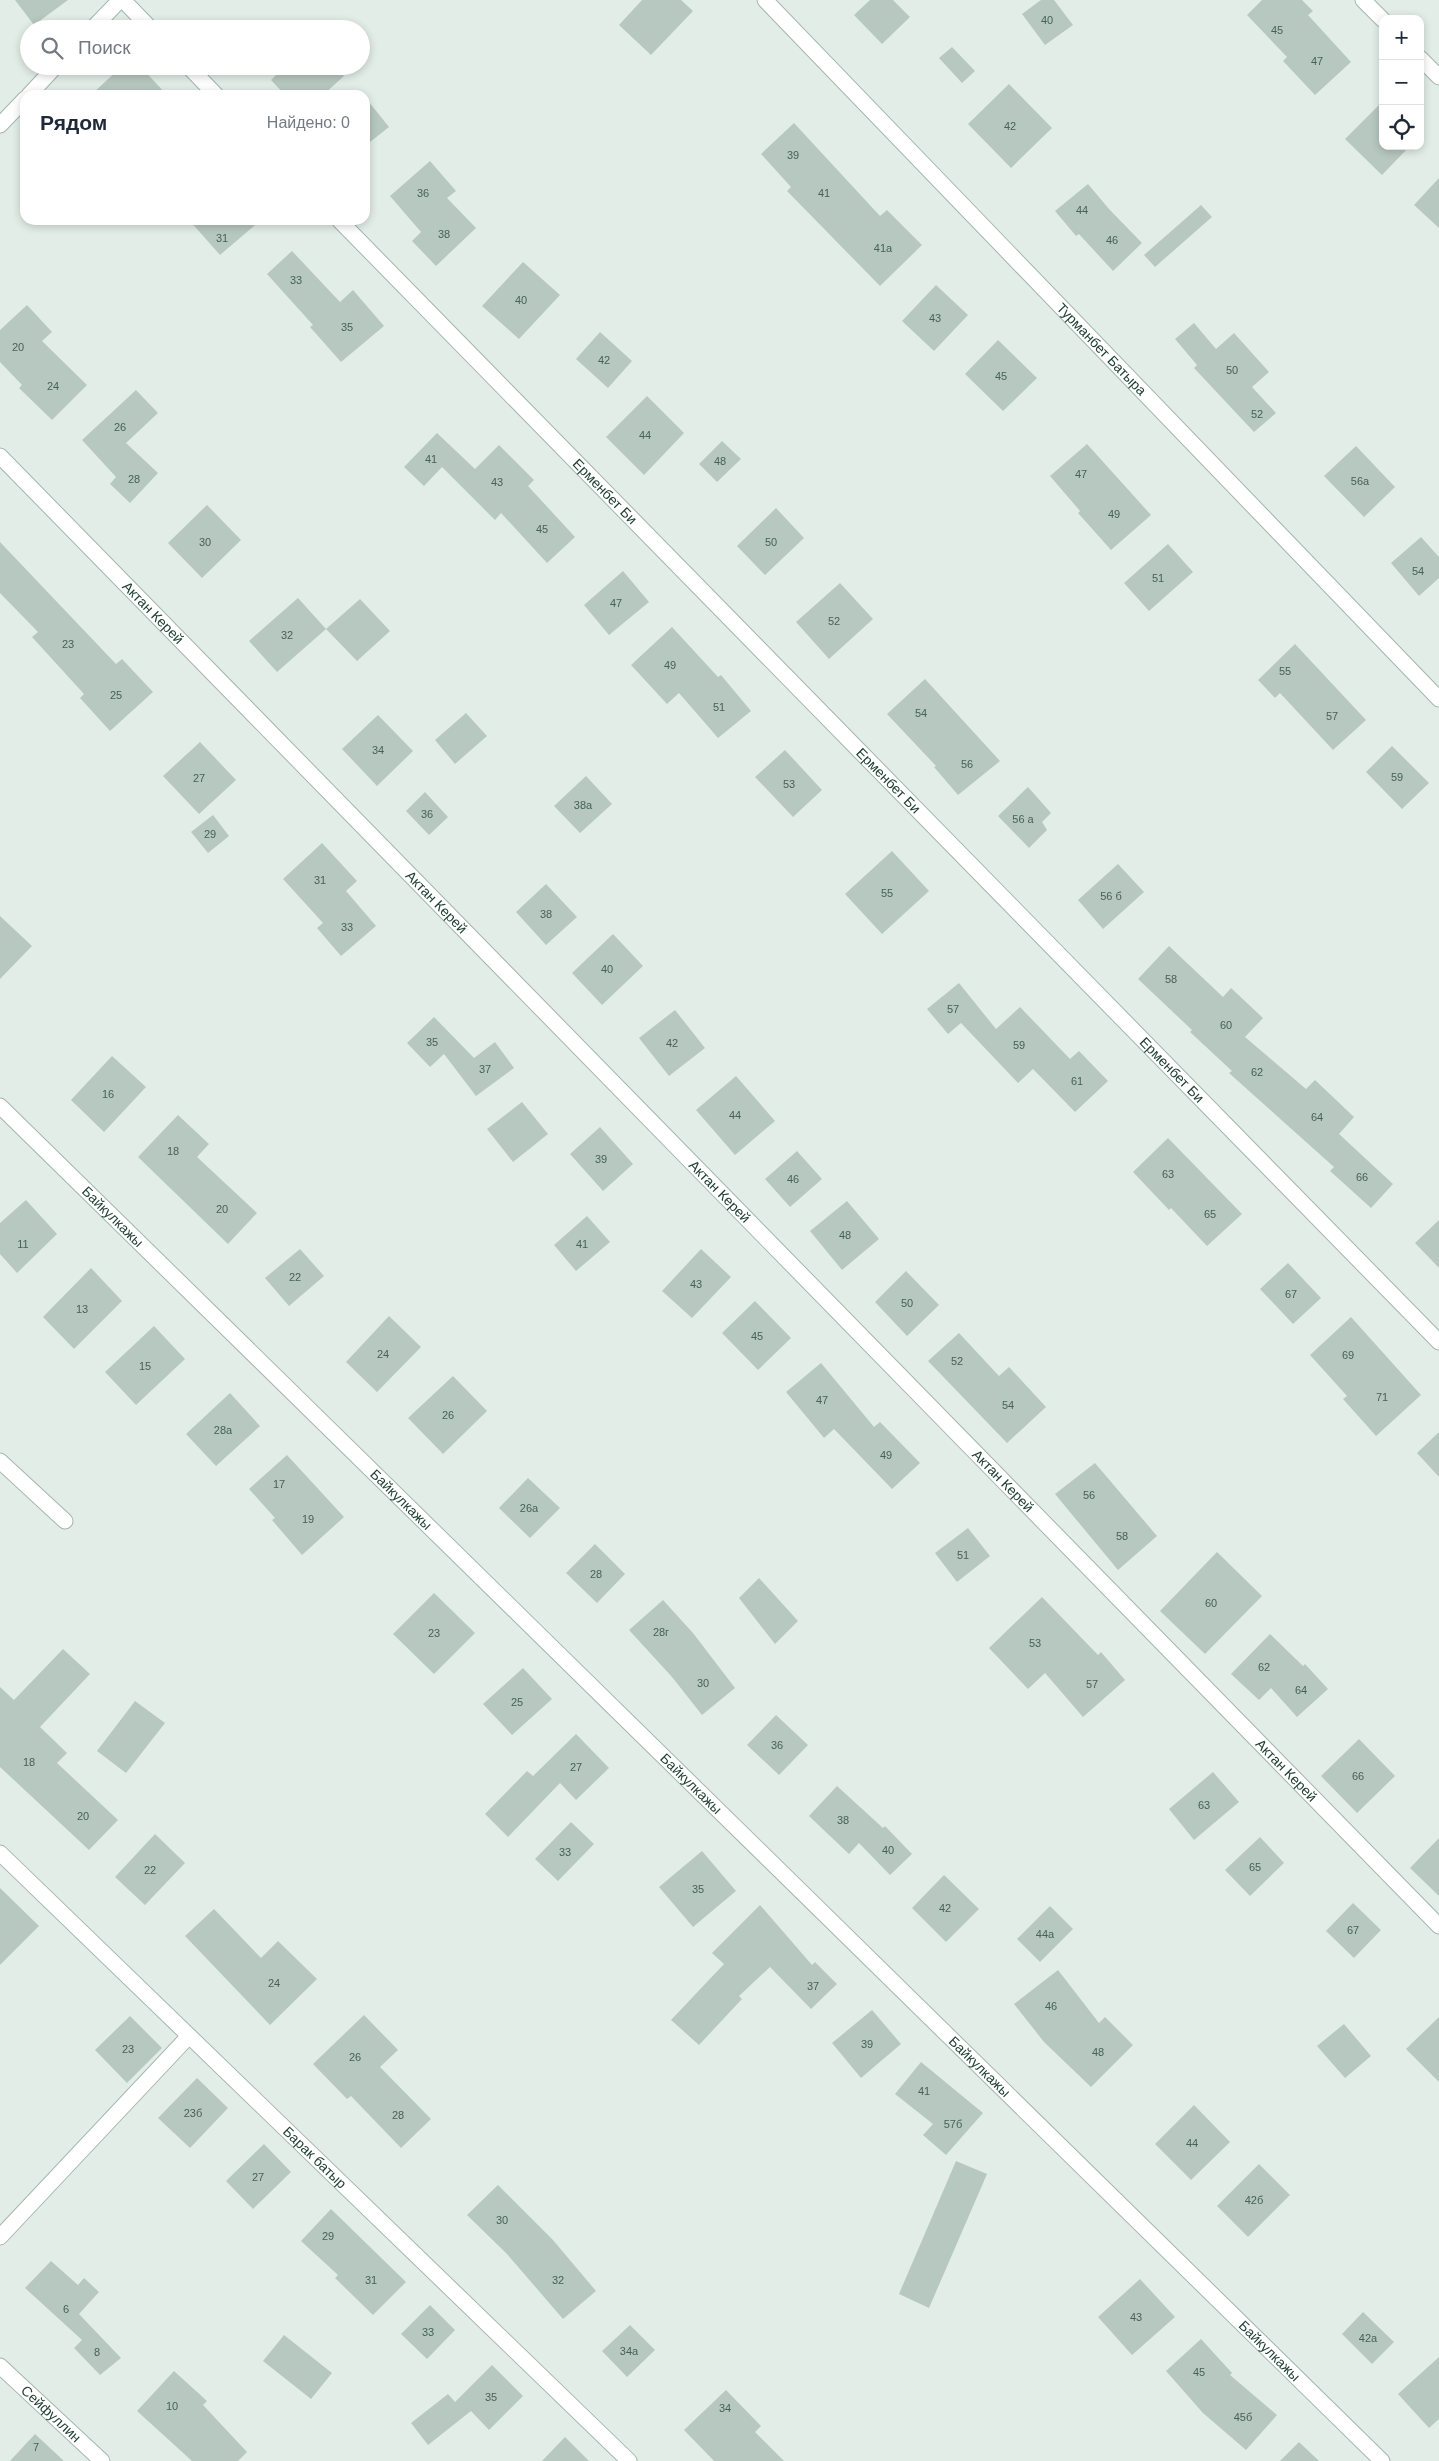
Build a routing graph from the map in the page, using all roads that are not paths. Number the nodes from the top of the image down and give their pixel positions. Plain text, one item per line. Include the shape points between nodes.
1 (121, 0) edge
2 (765, 0) edge
3 (1363, 0) edge
4 (1379, 16) edge
5 (101, 20) edge
6 (142, 20) edge
7 (1422, 60) edge
8 (48, 75) edge
9 (197, 75) edge
10 (1439, 77) edge
11 (34, 90) edge
12 (211, 90) edge
13 (20, 104) edge
14 (0, 125) edge
15 (343, 225) edge
16 (0, 456) edge
17 (1439, 699) edge
18 (0, 1106) edge
19 (1439, 1342) edge
20 (0, 1461) edge
21 (65, 1521) dead end
22 (0, 1853) edge
23 (1439, 1926) edge
24 (189, 2036) junction
25 (0, 2237) edge
26 (0, 2366) edge
27 (102, 2461) edge
28 (629, 2461) edge
29 (1382, 2461) edge

1 - 5 street
1 - 6 street
2 - 17 street, Турманбет Батыра
3 - 4 street
7 - 10 street
8 - 11 street
9 - 12 street
13 - 14 street
15 - 19 street, Ерменбет Би
16 - 23 street, Актан Керей
18 - 29 street, Байкулкажы
20 - 21 street
22 - 24 street, Барак батыр
24 - 25 street
24 - 28 street, Барак батыр
26 - 27 street, Сейфуллин

